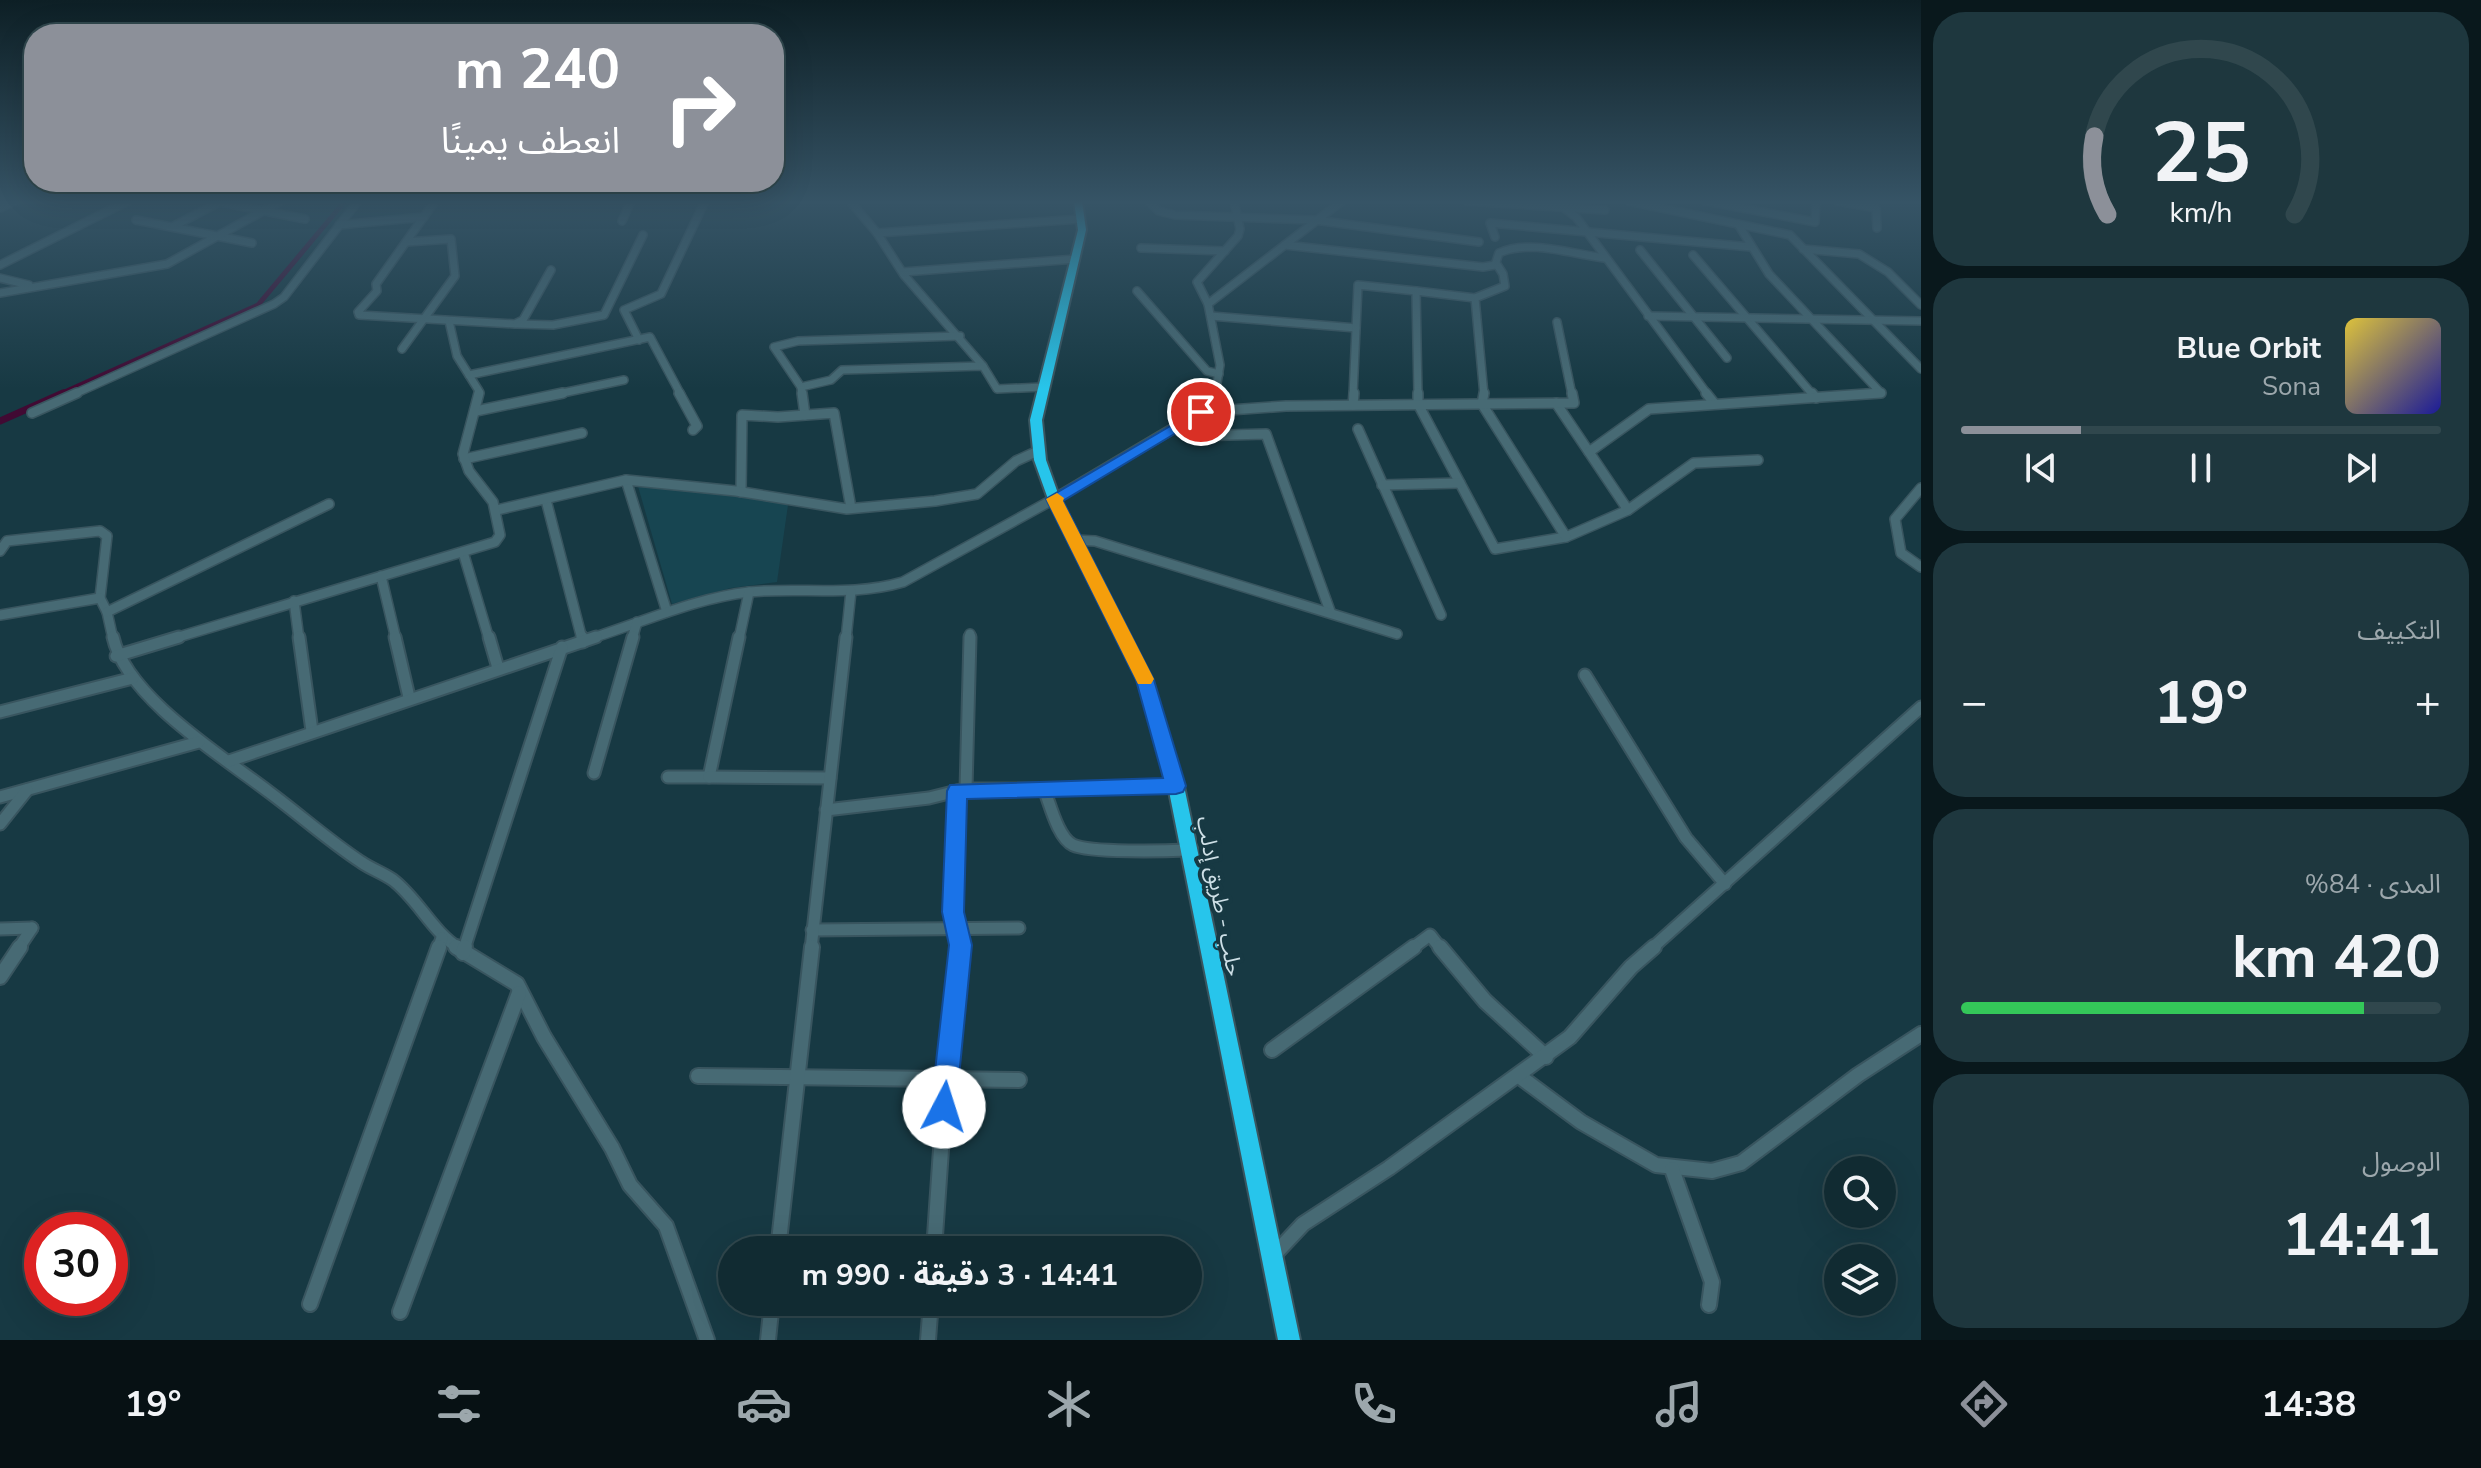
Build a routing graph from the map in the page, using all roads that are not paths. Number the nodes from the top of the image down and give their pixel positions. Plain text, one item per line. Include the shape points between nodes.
1 (1496, 263) edge
2 (168, 264) edge
3 (310, 264) edge
4 (391, 264) edge
5 (454, 264) edge
6 (629, 264) edge
7 (675, 264) edge
8 (897, 264) edge
9 (1016, 264) edge
10 (1075, 264) edge
11 (1214, 264) edge
12 (1261, 264) edge
13 (1452, 264) edge
14 (1494, 264) edge
15 (1608, 264) edge
16 (1651, 264) edge
17 (1700, 264) edge
18 (1762, 264) edge
19 (1817, 264) edge
20 (1874, 264) edge
21 (551, 270) dead end
22 (903, 272) junction
23 (0, 278) edge
24 (35, 287) junction
25 (1137, 291) dead end
26 (1416, 291) junction
27 (0, 293) edge
28 (1475, 298) junction
29 (1208, 304) junction
30 (1921, 305) edge
31 (1211, 316) junction
32 (1648, 316) junction
33 (1693, 317) junction
34 (1748, 318) junction
35 (1810, 319) junction
36 (423, 320) junction
37 (1872, 320) junction
38 (449, 321) junction
39 (1921, 321) edge
40 (1557, 322) dead end
41 (507, 324) junction
42 (1356, 328) junction
43 (960, 336) junction
44 (639, 340) junction
45 (402, 349) dead end
46 (1727, 358) dead end
47 (983, 366) junction
48 (1921, 369) edge
49 (1219, 374) junction
50 (469, 375) junction
51 (624, 380) dead end
52 (801, 387) junction
53 (1043, 387) junction
54 (1816, 398) junction
55 (1556, 403) junction
56 (1714, 403) junction
57 (1418, 404) junction
58 (1482, 404) junction
59 (1353, 405) junction
60 (476, 411) junction
61 (1201, 412) junction
62 (32, 413) dead end
63 (805, 415) junction
64 (1174, 428) junction
65 (1358, 429) dead end
66 (693, 430) dead end
67 (582, 433) dead end
68 (1038, 451) junction
69 (1589, 452) junction
70 (464, 459) junction
71 (1758, 460) dead end
72 (626, 480) junction
73 (1460, 483) junction
74 (1382, 485) junction
75 (1921, 488) edge
76 (741, 492) junction
77 (1054, 499) junction
78 (546, 500) junction
79 (329, 504) dead end
80 (851, 508) junction
81 (497, 510) junction
82 (1628, 510) junction
83 (1566, 537) junction
84 (1074, 540) junction
85 (0, 551) edge
86 (463, 552) junction
87 (1921, 567) edge
88 (381, 576) junction
89 (851, 591) junction
90 (749, 592) junction
91 (100, 598) junction
92 (294, 601) junction
93 (1330, 611) junction
94 (107, 612) junction
95 (667, 612) junction
96 (0, 615) edge
97 (1441, 615) dead end
98 (637, 622) junction
99 (970, 634) dead end
100 (1397, 634) dead end
101 (583, 642) junction
102 (562, 647) junction
103 (116, 656) junction
104 (498, 668) junction
105 (1585, 675) dead end
106 (133, 678) junction
107 (409, 697) junction
108 (1921, 707) edge
109 (0, 712) edge
110 (312, 731) junction
111 (199, 742) junction
112 (229, 761) junction
113 (594, 773) dead end
114 (668, 777) dead end
115 (709, 777) junction
116 (830, 778) junction
117 (1176, 786) junction
118 (1044, 789) junction
119 (27, 790) junction
120 (961, 790) junction
121 (0, 797) edge
122 (826, 810) junction
123 (0, 824) edge
124 (1187, 850) junction
125 (1725, 884) junction
126 (957, 927) junction
127 (1019, 928) dead end
128 (0, 929) edge
129 (812, 930) junction
130 (442, 938) junction
131 (463, 953) junction
132 (0, 977) edge
133 (519, 993) junction
134 (1921, 1034) edge
135 (1272, 1050) dead end
136 (1546, 1057) junction
137 (698, 1076) dead end
138 (1519, 1076) junction
139 (796, 1077) junction
140 (946, 1078) junction
141 (1019, 1080) dead end
142 (1672, 1169) junction
143 (779, 1236) edge
144 (935, 1236) edge
145 (1271, 1258) junction
146 (310, 1304) dead end
147 (1709, 1305) dead end
148 (400, 1312) dead end
149 (771, 1316) edge
150 (930, 1316) edge
151 (707, 1340) edge
152 (768, 1340) edge
153 (928, 1340) edge
154 (1289, 1340) edge

1 - 28 street via 1505,286
2 - 24 street
3 - 62 street via 274,304
4 - 36 street via 376,284 377,291 358,312
5 - 36 street via 455,276
6 - 41 street via 604,315 553,325
7 - 44 street via 661,294 624,310
8 - 22 street
9 - 22 street
10 - 53 highway, حلب - طريق إدلب
11 - 29 street via 1197,282
12 - 29 street
13 - 14 street
15 - 32 street
16 - 33 street
17 - 34 street
18 - 35 street
19 - 37 street
20 - 30 street
21 - 41 street via 523,320
22 - 43 street
23 - 24 street
24 - 27 street
25 - 49 street via 1207,371
26 - 28 street
26 - 42 street via 1358,285
26 - 57 street
28 - 58 street
29 - 31 street
31 - 42 street
31 - 49 street
32 - 33 street
32 - 56 street
33 - 34 street
33 - 46 street
34 - 35 street
34 - 54 street
35 - 37 street
35 - 54 street via 1881,393
36 - 38 street
36 - 45 street
37 - 39 street
37 - 48 street
38 - 41 street
38 - 50 street via 457,356
40 - 55 street via 1574,403
42 - 59 street
43 - 47 street
43 - 52 street via 798,341 774,347
44 - 50 street
44 - 66 street via 650,337 697,426
47 - 52 street via 842,370 831,380
47 - 53 street via 997,389
49 - 61 street via 1215,397
50 - 60 street via 479,391
51 - 60 street
52 - 63 street
53 - 68 highway, حلب - طريق إدلب via 1036,420
54 - 56 street
55 - 58 street
55 - 69 street
56 - 69 street via 1649,409
57 - 58 street
57 - 59 street
57 - 73 street
58 - 83 street
59 - 61 street
60 - 70 street
61 - 64 street
63 - 76 street via 742,415
63 - 80 street via 834,413
64 - 77 street
64 - 93 street via 1191,436 1266,434
65 - 74 street
67 - 70 street
68 - 77 highway, حلب - طريق إدلب
68 - 80 street via 1016,461 972,497
69 - 82 street
70 - 81 street
71 - 82 street via 1694,463
72 - 76 street
72 - 78 street
72 - 95 street
73 - 74 street
73 - 83 street via 1495,549
74 - 97 street
75 - 87 street via 1894,525 1901,553
76 - 80 street
77 - 84 highway, حلب - طريق إدلب
77 - 89 street via 903,582
78 - 81 street
78 - 101 street
79 - 94 street
81 - 86 street via 500,535 495,542
82 - 83 street
84 - 93 street via 1095,541
84 - 117 highway, حلب - طريق إدلب via 1145,680
85 - 91 street via 7,541 100,531 107,536
86 - 88 street
86 - 104 street
88 - 92 street
88 - 107 street
89 - 90 street
89 - 116 street
90 - 95 street
90 - 115 street
91 - 94 street
91 - 96 street
92 - 103 street
92 - 110 street
93 - 100 street
94 - 103 street
95 - 98 street
98 - 101 street
98 - 113 street
99 - 120 street
101 - 102 street
102 - 104 street
102 - 131 street
103 - 106 street
104 - 107 street
105 - 125 street via 1686,838
106 - 109 street
106 - 111 street
107 - 110 street
108 - 125 street
110 - 112 street
111 - 112 street
111 - 119 street
112 - 130 street via 361,862 393,880 428,915
114 - 115 street
115 - 116 street
116 - 122 street
117 - 118 street
117 - 124 highway, حلب - طريق إدلب
118 - 120 street
118 - 124 street via 1073,845
119 - 121 street
119 - 123 street
120 - 122 street
120 - 126 street via 953,912
122 - 129 street
124 - 145 highway, حلب - طريق إدلب
125 - 136 street via 1631,967
126 - 127 street
126 - 129 street
126 - 140 street via 961,945
128 - 132 street via 32,928
129 - 139 street
130 - 131 street
130 - 146 street
131 - 133 street via 517,984
133 - 148 street
133 - 151 street via 630,1185 666,1226
134 - 142 street via 1741,1163 1712,1171
135 - 136 street via 1430,935 1485,1001
136 - 138 street
137 - 139 street
138 - 142 street via 1581,1122
138 - 145 street via 1303,1224
139 - 140 street
139 - 143 street
140 - 141 street
140 - 144 street
142 - 147 street via 1712,1282
145 - 154 highway, حلب - طريق إدلب
149 - 152 street
150 - 153 street

